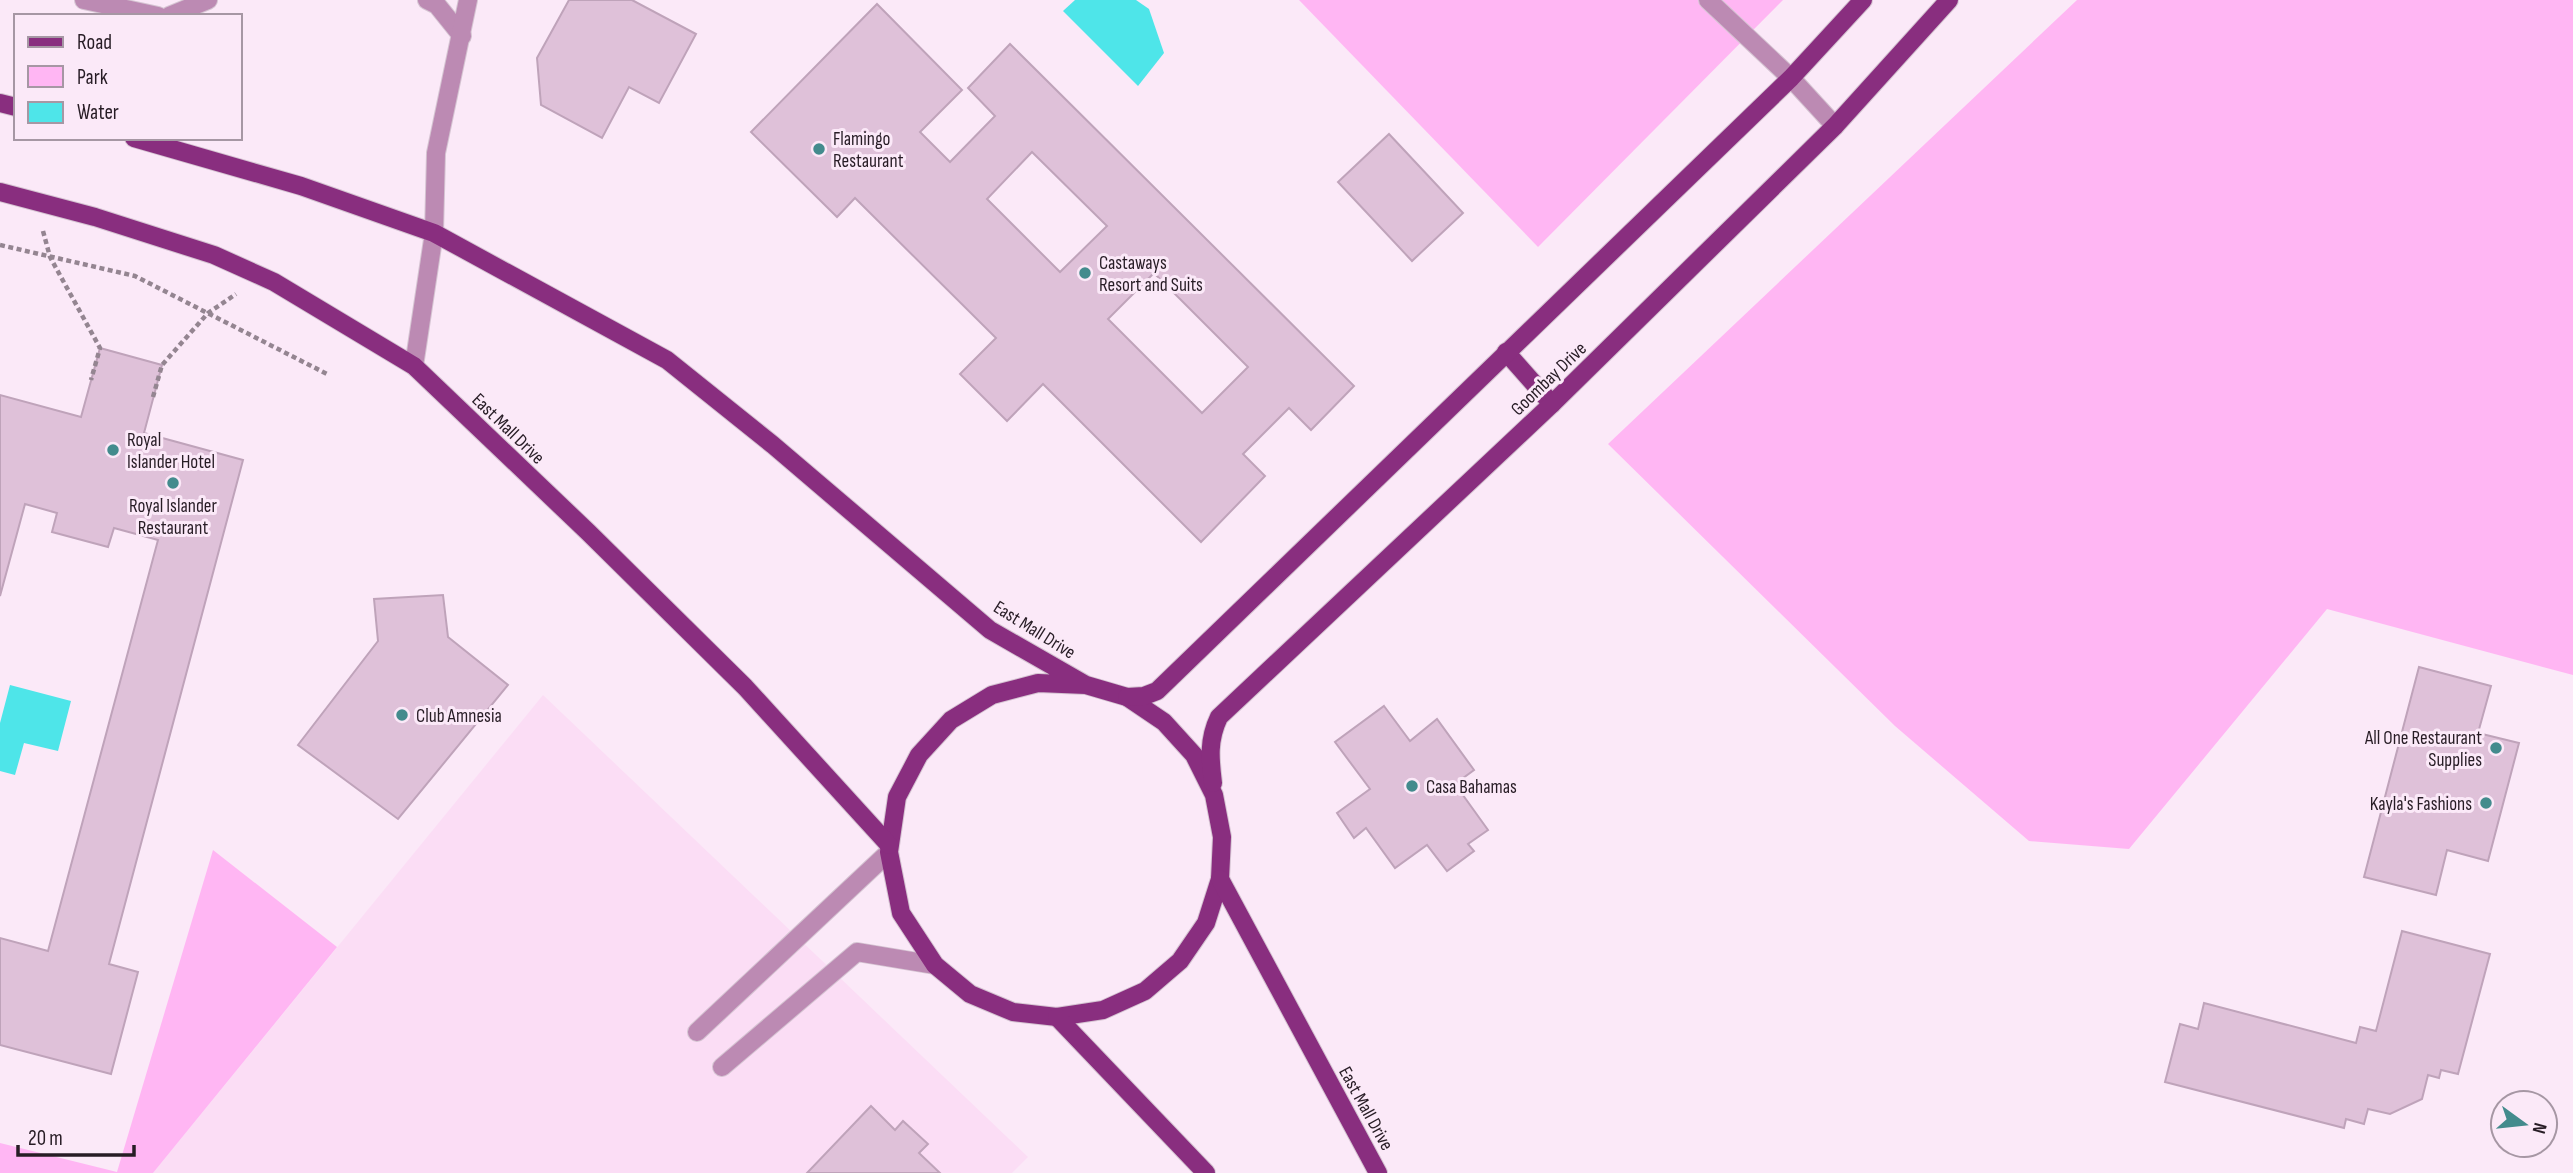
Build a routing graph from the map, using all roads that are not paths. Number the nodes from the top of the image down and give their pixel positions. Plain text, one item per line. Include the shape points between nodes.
1 (84, 0) edge
2 (208, 0) edge
3 (427, 0) edge
4 (468, 0) edge
5 (1708, 0) edge
6 (1863, 0) edge
7 (1949, 0) edge
8 (149, 14) edge
9 (174, 14) edge
10 (462, 36) junction
11 (1791, 78) junction
12 (1835, 125) junction
13 (141, 140) edge
14 (0, 192) edge
15 (434, 233) junction
16 (1506, 352) junction
17 (414, 366) junction
18 (1552, 404) junction
19 (1086, 685) junction
20 (1127, 697) junction
21 (1214, 795) junction
22 (889, 848) junction
23 (1220, 879) junction
24 (935, 965) junction
25 (1058, 1017) junction
26 (697, 1032) dead end
27 (722, 1067) dead end
28 (1206, 1173) edge
29 (1378, 1173) edge

1 - 8 street
2 - 9 street
3 - 10 street via 437,5
4 - 10 street
5 - 11 street
6 - 11 main road
7 - 12 main road, Goombay Drive
10 - 15 street via 436,153
11 - 12 street
11 - 16 main road
12 - 18 main road, Goombay Drive
13 - 15 main road, East Mall Drive via 301,186
14 - 17 main road, East Mall Drive via 214,255 262,276
15 - 17 street
15 - 19 main road, East Mall Drive via 667,360 990,630
16 - 18 main road
16 - 20 main road via 1157,691
17 - 22 main road, East Mall Drive via 745,687
18 - 21 main road, Goombay Drive via 1219,718 1209,747
19 - 20 main road
19 - 22 main road via 1038,683 992,695 951,720 919,755 897,797
20 - 21 main road via 1164,722 1194,755
21 - 23 main road via 1222,837
22 - 24 main road via 901,913
22 - 26 street
23 - 25 main road via 1206,923 1180,961 1144,991 1103,1010
23 - 29 main road, East Mall Drive
24 - 25 main road via 970,994 1013,1012
24 - 27 street via 857,952
25 - 28 main road

